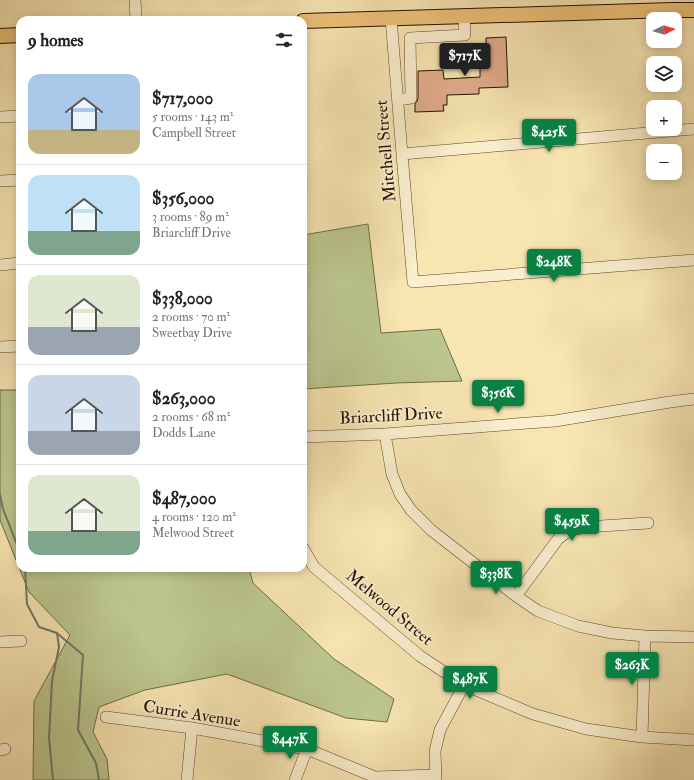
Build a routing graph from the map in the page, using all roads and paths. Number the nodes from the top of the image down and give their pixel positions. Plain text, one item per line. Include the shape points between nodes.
1 (135, 0) edge
2 (672, 5) edge
3 (694, 10) edge
4 (136, 16) edge
5 (464, 16) junction
6 (391, 18) junction
7 (307, 21) edge
8 (16, 34) edge
9 (0, 36) edge
10 (398, 100) junction
11 (16, 116) edge
12 (0, 117) edge
13 (694, 129) edge
14 (402, 154) junction
15 (16, 180) edge
16 (0, 181) edge
17 (694, 260) edge
18 (16, 263) edge
19 (0, 265) edge
20 (16, 346) edge
21 (0, 347) edge
22 (694, 399) edge
23 (385, 434) junction
24 (307, 437) edge
25 (648, 522) dead end
26 (307, 555) edge
27 (516, 596) junction
28 (645, 636) junction
29 (694, 638) edge
30 (0, 642) edge
31 (21, 642) dead end
32 (464, 685) junction
33 (106, 717) dead end
34 (192, 728) junction
35 (642, 737) junction
36 (694, 740) edge
37 (307, 750) junction
38 (436, 778) edge
39 (187, 780) edge
40 (295, 780) edge

1 - 4 street
2 - 3 main road
2 - 5 main road
5 - 6 main road
5 - 10 street via 465,35 410,38 411,98
6 - 7 main road
6 - 10 street, Mitchell Street
8 - 9 main road
10 - 14 street, Mitchell Street
11 - 12 street
13 - 14 street
14 - 17 street, Mitchell Street via 413,282
15 - 16 street
18 - 19 street
20 - 21 street
22 - 23 street, Briarcliff Drive via 555,421
23 - 24 street, Briarcliff Drive
23 - 27 street via 392,474 400,494 411,510 431,530
25 - 27 street via 568,531 558,539
26 - 32 street, Melwood Street via 314,567 420,656
27 - 28 street via 538,611 578,626
28 - 29 street
28 - 35 street
30 - 31 street
32 - 35 street, Melwood Street via 533,714 586,729
32 - 38 street via 440,730 435,751
33 - 34 street, Currie Avenue
34 - 37 street, Currie Avenue
34 - 39 street
35 - 36 street, Melwood Street
37 - 38 street, Currie Avenue via 375,777
37 - 40 street

